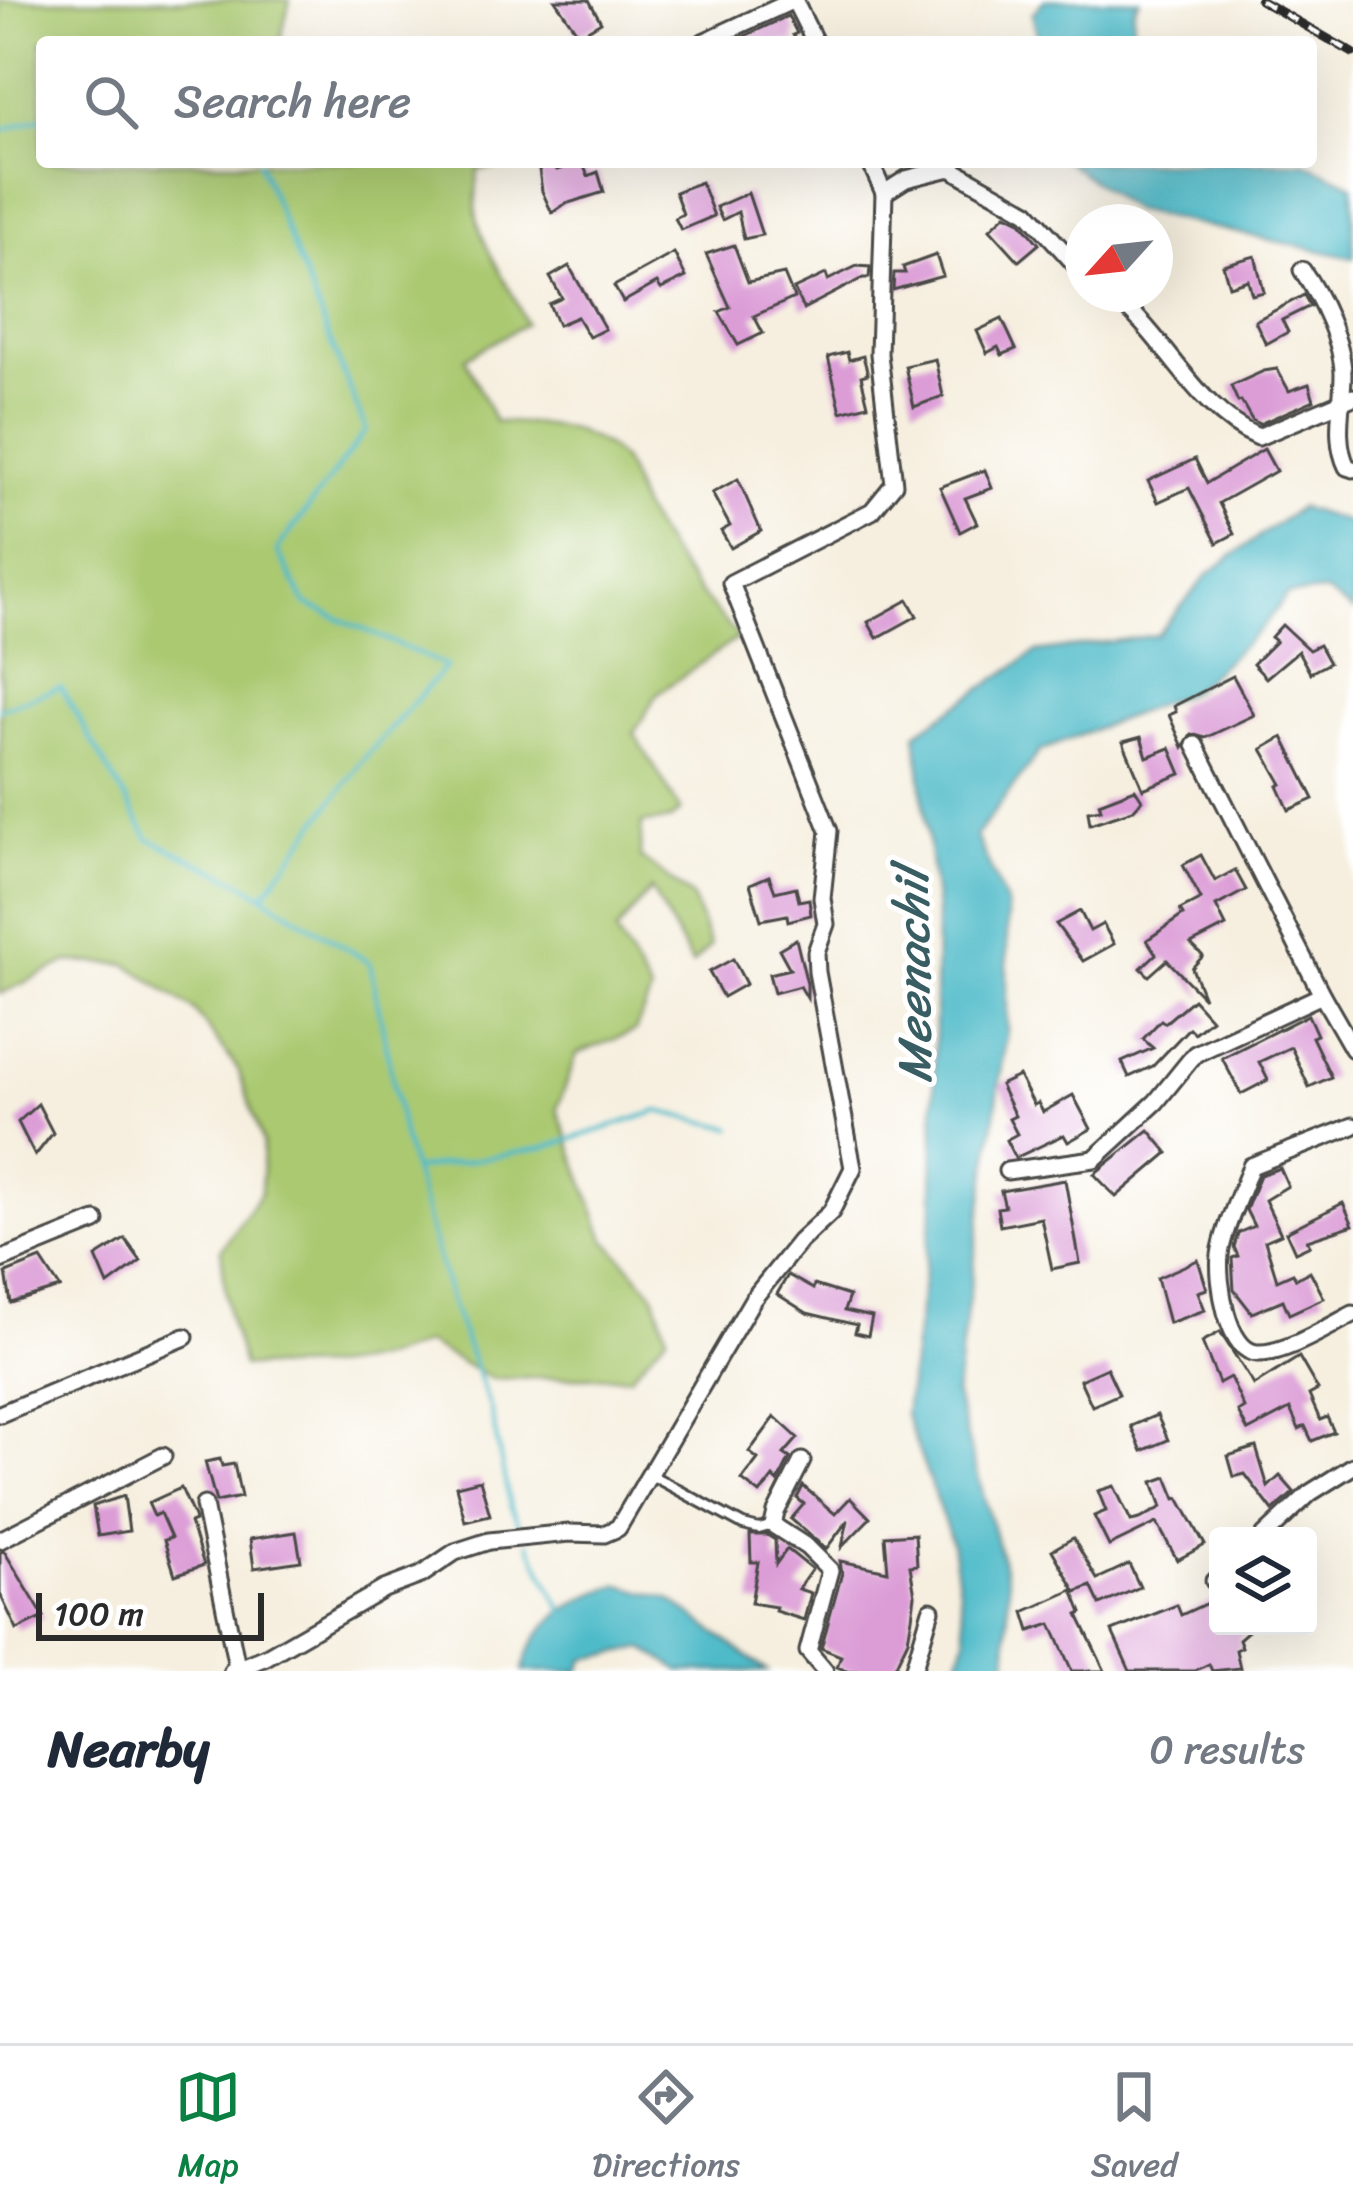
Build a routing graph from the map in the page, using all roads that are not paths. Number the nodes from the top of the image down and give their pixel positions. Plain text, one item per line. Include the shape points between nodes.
1 (716, 36) edge
2 (811, 36) edge
3 (873, 168) edge
4 (884, 193) junction
5 (1065, 253) edge
6 (1303, 270) dead end
7 (1134, 312) edge
8 (1346, 401) edge
9 (1353, 469) edge
10 (1196, 745) dead end
11 (1322, 995) junction
12 (1353, 1048) edge
13 (1353, 1126) edge
14 (1007, 1171) dead end
15 (96, 1221) dead end
16 (0, 1260) edge
17 (1353, 1314) edge
18 (185, 1336) dead end
19 (0, 1414) edge
20 (163, 1456) dead end
21 (802, 1461) dead end
22 (1353, 1466) edge
23 (647, 1473) junction
24 (204, 1504) dead end
25 (773, 1525) junction
26 (1274, 1527) edge
27 (0, 1540) edge
28 (931, 1610) dead end
29 (235, 1669) edge
30 (825, 1671) edge
31 (913, 1671) edge

1 - 2 street via 794,0
3 - 4 street
4 - 5 street via 950,168 1028,212
4 - 23 street via 879,354 894,484 872,511 731,583 829,831 817,972 853,1168 831,1212 753,1299
6 - 8 street via 1340,347
7 - 8 street via 1210,405 1258,437
8 - 9 street via 1341,454
10 - 11 street
11 - 12 street
11 - 14 street via 1195,1054 1094,1159
13 - 17 street via 1251,1166 1219,1260 1240,1347 1255,1353 1302,1340
15 - 16 street
18 - 19 street
20 - 27 street
21 - 25 street
22 - 26 street
23 - 25 lane via 742,1525
23 - 29 street via 611,1533 489,1541 455,1552
24 - 29 street
25 - 30 street via 830,1570 808,1651
28 - 31 street

